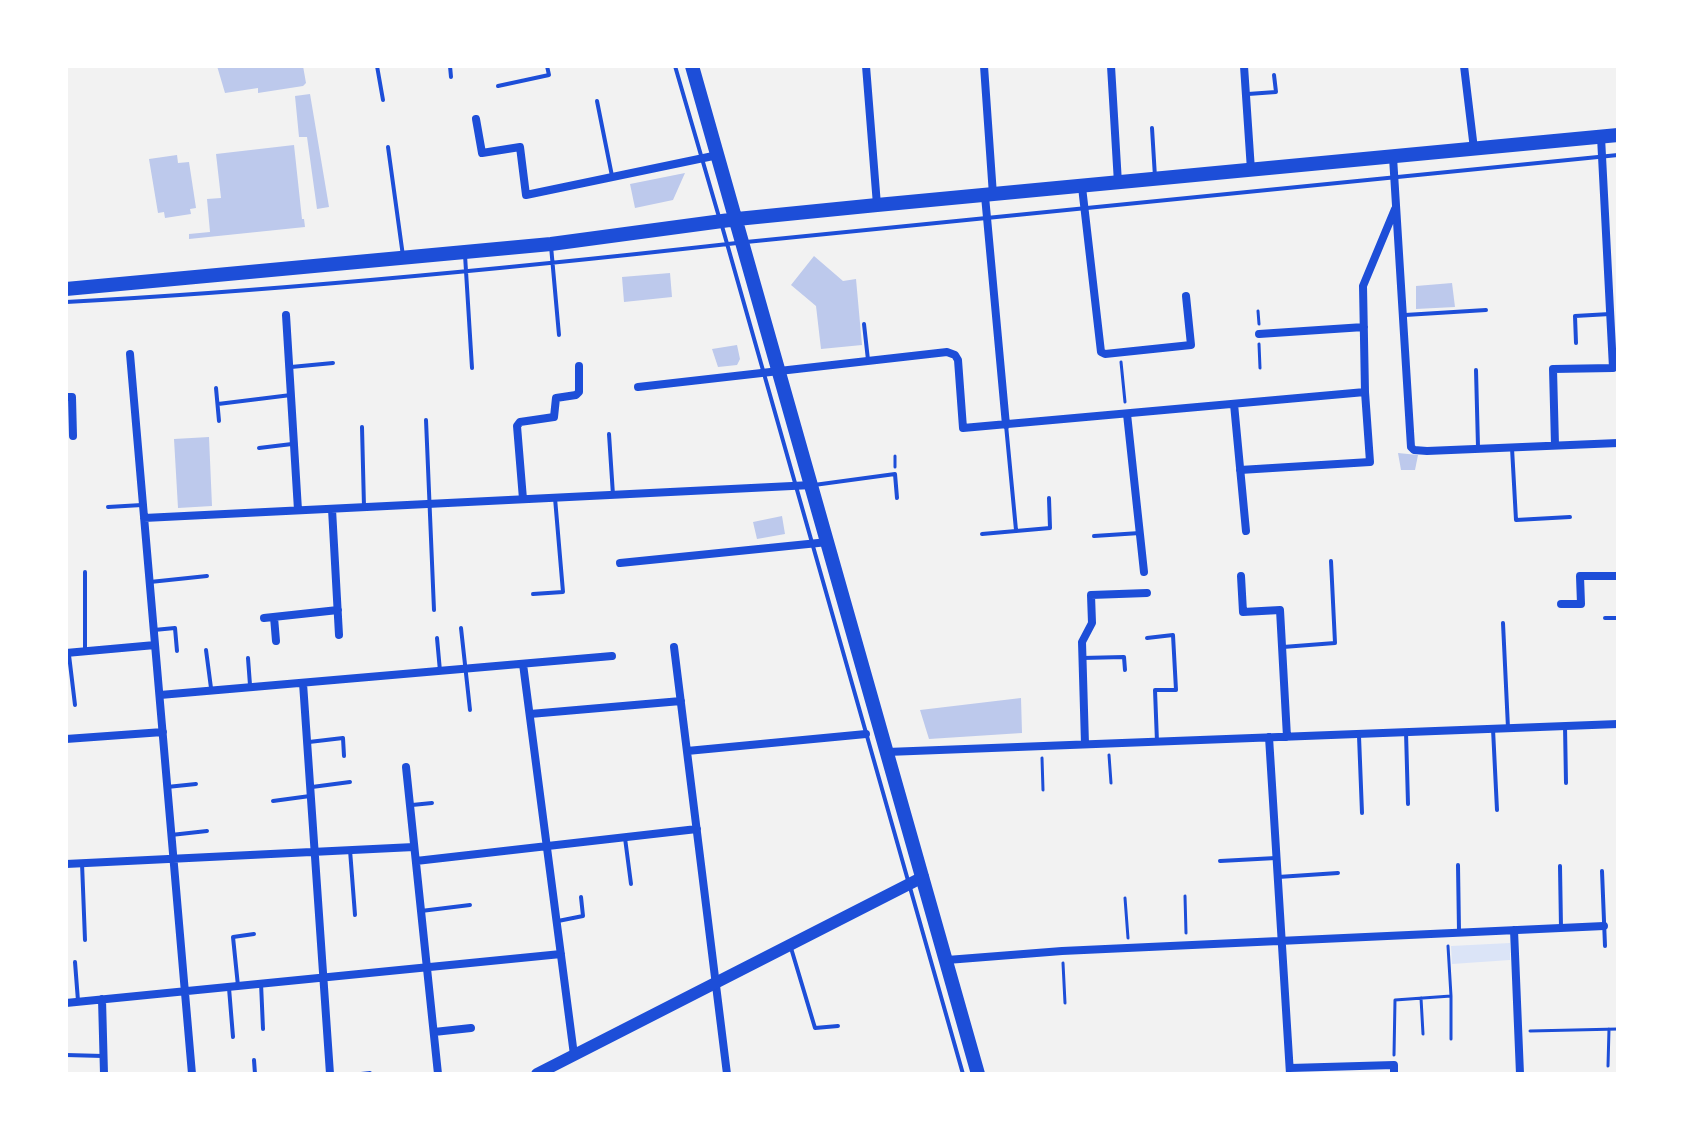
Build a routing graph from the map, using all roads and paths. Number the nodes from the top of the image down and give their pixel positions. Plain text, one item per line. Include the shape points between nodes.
1 (377, 66) edge
2 (450, 66) edge
3 (547, 66) edge
4 (675, 66) edge
5 (692, 66) edge
6 (866, 66) edge
7 (984, 66) edge
8 (1111, 66) edge
9 (1244, 66) edge
10 (1464, 66) edge
11 (1274, 75) dead end
12 (451, 77) dead end
13 (498, 86) dead end
14 (1246, 94) junction
15 (383, 100) dead end
16 (597, 101) dead end
17 (476, 119) dead end
18 (1152, 128) dead end
19 (1618, 135) edge
20 (1601, 137) junction
21 (388, 147) dead end
22 (1474, 149) junction
23 (718, 155) junction
24 (1618, 155) edge
25 (1393, 157) junction
26 (1603, 157) junction
27 (701, 158) junction
28 (1251, 170) junction
29 (612, 176) junction
30 (1394, 178) junction
31 (1156, 179) junction
32 (1118, 183) junction
33 (1082, 187) junction
34 (989, 195) junction
35 (1397, 204) junction
36 (877, 205) junction
37 (1084, 209) junction
38 (987, 218) junction
39 (737, 219) junction
40 (721, 222) junction
41 (743, 242) junction
42 (551, 244) junction
43 (727, 244) junction
44 (465, 252) junction
45 (403, 258) junction
46 (553, 261) junction
47 (466, 270) junction
48 (66, 289) edge
49 (1186, 296) dead end
50 (66, 302) edge
51 (1486, 310) dead end
52 (1614, 311) edge
53 (286, 315) dead end
54 (1403, 315) junction
55 (864, 324) dead end
56 (1364, 327) junction
57 (1259, 334) dead end
58 (559, 335) dead end
59 (1576, 343) dead end
60 (1120, 353) junction
61 (130, 354) dead end
62 (868, 360) junction
63 (333, 363) dead end
64 (579, 366) dead end
65 (289, 367) junction
66 (472, 368) dead end
67 (778, 369) junction
68 (1476, 370) dead end
69 (762, 371) junction
70 (638, 387) dead end
71 (216, 388) dead end
72 (1365, 392) junction
73 (291, 395) junction
74 (66, 397) edge
75 (218, 404) junction
76 (1234, 404) junction
77 (1127, 414) junction
78 (426, 420) dead end
79 (219, 421) dead end
80 (1006, 425) junction
81 (362, 427) dead end
82 (609, 434) dead end
83 (73, 436) dead end
84 (1618, 443) edge
85 (294, 444) junction
86 (1555, 445) junction
87 (259, 448) dead end
88 (1512, 448) junction
89 (1478, 449) junction
90 (1240, 470) junction
91 (812, 485) junction
92 (795, 486) junction
93 (613, 495) junction
94 (555, 498) junction
95 (897, 498) dead end
96 (1049, 498) dead end
97 (523, 499) junction
98 (429, 504) junction
99 (143, 505) junction
100 (108, 507) dead end
101 (364, 507) junction
102 (332, 509) junction
103 (298, 510) junction
104 (1570, 517) dead end
105 (144, 518) junction
106 (1016, 530) junction
107 (1246, 531) dead end
108 (1140, 533) junction
109 (982, 534) dead end
110 (1094, 536) dead end
111 (828, 542) junction
112 (811, 543) junction
113 (1331, 561) dead end
114 (620, 563) dead end
115 (85, 572) dead end
116 (1144, 572) dead end
117 (207, 576) dead end
118 (1241, 576) dead end
119 (1618, 576) edge
120 (150, 582) junction
121 (1147, 593) dead end
122 (533, 594) dead end
123 (1561, 604) dead end
124 (338, 610) junction
125 (434, 610) dead end
126 (274, 617) junction
127 (264, 618) dead end
128 (1605, 618) dead end
129 (1618, 618) edge
130 (1503, 623) dead end
131 (461, 628) dead end
132 (154, 630) junction
133 (339, 635) dead end
134 (437, 638) dead end
135 (1147, 638) dead end
136 (276, 641) dead end
137 (155, 645) junction
138 (674, 647) dead end
139 (1282, 647) junction
140 (206, 650) dead end
141 (85, 651) junction
142 (177, 651) dead end
143 (68, 652) edge
144 (612, 656) dead end
145 (248, 658) dead end
146 (1082, 658) junction
147 (523, 664) junction
148 (466, 669) junction
149 (1125, 670) dead end
150 (440, 671) junction
151 (303, 683) junction
152 (251, 687) junction
153 (211, 691) junction
154 (160, 695) junction
155 (681, 701) junction
156 (75, 705) dead end
157 (470, 710) dead end
158 (530, 714) junction
159 (1618, 724) edge
160 (1565, 726) junction
161 (1508, 728) junction
162 (1493, 729) junction
163 (163, 732) junction
164 (1406, 732) junction
165 (866, 734) junction
166 (1359, 734) junction
167 (1269, 737) junction
168 (1287, 737) junction
169 (66, 739) edge
170 (307, 742) junction
171 (1157, 742) junction
172 (1108, 743) junction
173 (1085, 744) junction
174 (1041, 746) junction
175 (687, 751) junction
176 (887, 752) junction
177 (344, 756) dead end
178 (406, 767) dead end
179 (350, 782) dead end
180 (1111, 783) dead end
181 (1566, 783) dead end
182 (196, 784) dead end
183 (167, 787) junction
184 (1043, 790) dead end
185 (310, 792) junction
186 (273, 801) dead end
187 (432, 803) dead end
188 (1408, 804) dead end
189 (410, 805) junction
190 (1497, 810) dead end
191 (1362, 813) dead end
192 (697, 829) junction
193 (207, 831) dead end
194 (171, 835) junction
195 (625, 837) junction
196 (547, 846) junction
197 (414, 847) junction
198 (350, 850) junction
199 (314, 852) junction
200 (173, 858) junction
201 (1276, 858) junction
202 (416, 861) junction
203 (1220, 861) dead end
204 (82, 863) junction
205 (66, 864) edge
206 (1458, 865) dead end
207 (1560, 866) dead end
208 (1602, 871) dead end
209 (1338, 873) dead end
210 (923, 877) junction
211 (1278, 877) junction
212 (631, 884) dead end
213 (909, 885) junction
214 (1185, 896) dead end
215 (581, 897) dead end
216 (1125, 898) dead end
217 (470, 905) dead end
218 (421, 911) junction
219 (355, 915) dead end
220 (556, 922) junction
221 (1604, 926) junction
222 (1561, 928) junction
223 (1514, 930) junction
224 (1459, 933) junction
225 (254, 934) dead end
226 (1447, 934) junction
227 (85, 940) dead end
228 (1282, 943) junction
229 (790, 945) junction
230 (1187, 946) junction
231 (1605, 946) dead end
232 (1128, 948) junction
233 (1062, 951) junction
234 (561, 954) junction
235 (947, 960) junction
236 (75, 962) dead end
237 (427, 967) junction
238 (323, 977) junction
239 (261, 983) junction
240 (716, 983) junction
241 (234, 986) junction
242 (185, 991) junction
243 (1451, 996) junction
244 (1421, 998) junction
245 (102, 999) junction
246 (78, 1001) junction
247 (66, 1003) edge
248 (1065, 1003) dead end
249 (838, 1026) dead end
250 (471, 1028) dead end
251 (263, 1029) dead end
252 (1609, 1029) junction
253 (1618, 1029) edge
254 (1518, 1031) junction
255 (434, 1032) junction
256 (1423, 1034) dead end
257 (233, 1037) dead end
258 (1451, 1039) dead end
259 (66, 1055) edge
260 (574, 1055) junction
261 (103, 1056) junction
262 (254, 1060) dead end
263 (1608, 1066) dead end
264 (1394, 1070) edge
265 (1290, 1071) edge
266 (370, 1073) edge
267 (104, 1074) edge
268 (192, 1074) edge
269 (255, 1074) edge
270 (330, 1074) edge
271 (361, 1074) edge
272 (438, 1074) edge
273 (537, 1074) edge
274 (727, 1074) edge
275 (963, 1074) edge
276 (978, 1074) edge
277 (1520, 1074) edge

1 - 15 lane
2 - 12 lane
3 - 13 lane via 549,75
4 - 27 lane
5 - 23 main road
6 - 36 street
7 - 34 street
8 - 32 street
9 - 14 street
10 - 22 street
11 - 14 lane via 1276,92
14 - 28 street
16 - 29 lane
17 - 29 street via 482,153 520,147 526,195
18 - 31 lane
19 - 20 main road
20 - 22 main road
20 - 26 street
21 - 45 lane
22 - 25 main road
23 - 27 street
23 - 39 main road
24 - 26 lane
25 - 28 main road
25 - 30 street
26 - 30 lane
26 - 52 street
27 - 29 street
27 - 40 lane
28 - 31 main road
30 - 35 street
30 - 37 lane
31 - 32 main road
32 - 33 main road
33 - 34 main road
33 - 37 street
34 - 36 main road
34 - 38 street
35 - 54 street
35 - 56 street via 1363,286
36 - 39 main road
37 - 38 lane
37 - 60 street via 1100,345 1105,354
38 - 41 lane
38 - 80 street
39 - 40 main road
39 - 41 main road
40 - 42 main road
40 - 43 lane
41 - 43 lane
41 - 67 main road
42 - 44 main road
42 - 46 lane
43 - 46 lane
43 - 69 lane
44 - 45 main road
44 - 47 lane
45 - 48 main road
46 - 47 lane
46 - 58 lane
47 - 50 lane
47 - 66 lane
49 - 60 street via 1191,345
51 - 54 lane
52 - 59 lane via 1575,316
52 - 86 street via 1613,368 1553,369
53 - 65 street
54 - 89 street via 1411,447 1418,452
55 - 62 lane
56 - 57 street
56 - 72 street
60 - 77 path
61 - 99 street
62 - 67 street
62 - 80 street via 951,352 958,360 963,428
63 - 65 lane
64 - 97 street via 579,392 556,398 554,417 517,426
65 - 73 street
67 - 69 street
67 - 91 main road
68 - 89 lane
69 - 70 street
69 - 92 lane
71 - 75 lane
72 - 76 street
72 - 90 street via 1370,462
73 - 75 lane
73 - 85 street
74 - 83 street via 72,397
75 - 79 lane
76 - 77 street
76 - 90 street
77 - 80 street
77 - 108 street
78 - 98 lane
80 - 106 lane
81 - 101 lane
82 - 93 lane
84 - 86 street
85 - 87 lane
85 - 103 street
86 - 88 street
88 - 89 street
88 - 104 lane via 1516,520
90 - 107 street
91 - 92 street
91 - 95 lane via 895,474
91 - 111 main road
92 - 93 street
92 - 112 lane
93 - 94 street
94 - 97 street
94 - 122 lane via 563,592
96 - 106 lane via 1050,528
97 - 98 street
98 - 101 street
98 - 125 lane
99 - 100 lane
99 - 105 street
101 - 102 street
102 - 103 street
102 - 124 street
103 - 105 street
105 - 120 street
106 - 109 lane
108 - 110 lane
108 - 116 street
111 - 112 street
111 - 176 main road
112 - 114 street
112 - 165 lane
113 - 139 lane via 1335,643
115 - 141 lane
117 - 120 lane
118 - 139 street via 1243,612 1280,610
119 - 123 street via 1580,576 1581,604
120 - 132 street
121 - 146 street via 1091,595 1092,623 1082,642
124 - 126 street
124 - 133 street
126 - 127 street
126 - 136 street
128 - 129 lane
130 - 161 lane
131 - 148 lane
132 - 137 street
132 - 142 lane via 175,628
134 - 150 lane
135 - 171 lane via 1173,635 1176,690 1155,690
137 - 141 street
137 - 154 street
138 - 155 street
139 - 168 street
140 - 153 lane
141 - 143 street
143 - 156 lane
144 - 147 street
145 - 152 lane
146 - 149 lane via 1124,657
146 - 173 street
147 - 148 street
147 - 158 street
148 - 150 street
148 - 157 lane
150 - 151 street
151 - 152 street
151 - 170 street
152 - 153 street
153 - 154 street
154 - 163 street
155 - 158 street
155 - 175 street
158 - 196 street
159 - 160 street
160 - 161 street
160 - 181 lane
161 - 162 street
162 - 164 street
162 - 190 lane
163 - 169 street
163 - 183 street
164 - 166 street
164 - 188 lane
165 - 175 street
165 - 213 lane
166 - 168 street
166 - 191 lane
167 - 168 street
167 - 171 street
167 - 201 street
170 - 177 lane via 343,738
170 - 185 street
171 - 172 street
172 - 173 street
172 - 180 path
173 - 174 street
174 - 176 street
174 - 184 path
175 - 192 street
176 - 210 main road
178 - 189 street
179 - 185 lane
182 - 183 lane
183 - 194 street
185 - 186 lane
185 - 199 street
187 - 189 lane
189 - 197 street
192 - 195 street
192 - 240 street
193 - 194 lane
194 - 200 street
195 - 196 street
195 - 212 lane
196 - 202 street
196 - 220 street
197 - 198 street
197 - 202 street
198 - 199 street
198 - 219 lane
199 - 200 street
199 - 238 street
200 - 204 street
200 - 242 street
201 - 203 lane
201 - 211 street
202 - 218 street
204 - 205 street
204 - 227 lane
206 - 224 lane
207 - 222 lane
208 - 221 lane
209 - 211 lane
210 - 213 main road
210 - 235 main road
211 - 228 street
213 - 229 main road
213 - 275 lane
214 - 230 path
215 - 220 lane via 583,916
216 - 232 path
217 - 218 lane
218 - 237 street
220 - 234 street
221 - 222 street
221 - 231 lane
222 - 223 street
223 - 224 street
223 - 254 street
224 - 226 street
225 - 241 lane via 233,937
226 - 228 street
226 - 243 path
228 - 230 street
228 - 265 street
229 - 240 main road
229 - 249 lane via 815,1028
230 - 232 street
232 - 233 street
233 - 235 street
233 - 248 path
234 - 237 street
234 - 260 street
235 - 276 main road
236 - 246 lane
237 - 238 street
237 - 255 street
238 - 239 street
238 - 270 street
239 - 241 street
239 - 251 lane
240 - 260 main road
240 - 274 street
241 - 242 street
241 - 257 lane
242 - 245 street
242 - 268 street
243 - 244 path
243 - 258 path
244 - 256 path
244 - 264 path via 1395,1000
245 - 246 street
245 - 261 street
246 - 247 street
250 - 255 street
252 - 253 path
252 - 254 path
252 - 263 path
254 - 277 street
255 - 272 street
259 - 261 lane
260 - 273 main road
261 - 267 street
262 - 269 lane
264 - 265 street
266 - 271 lane

